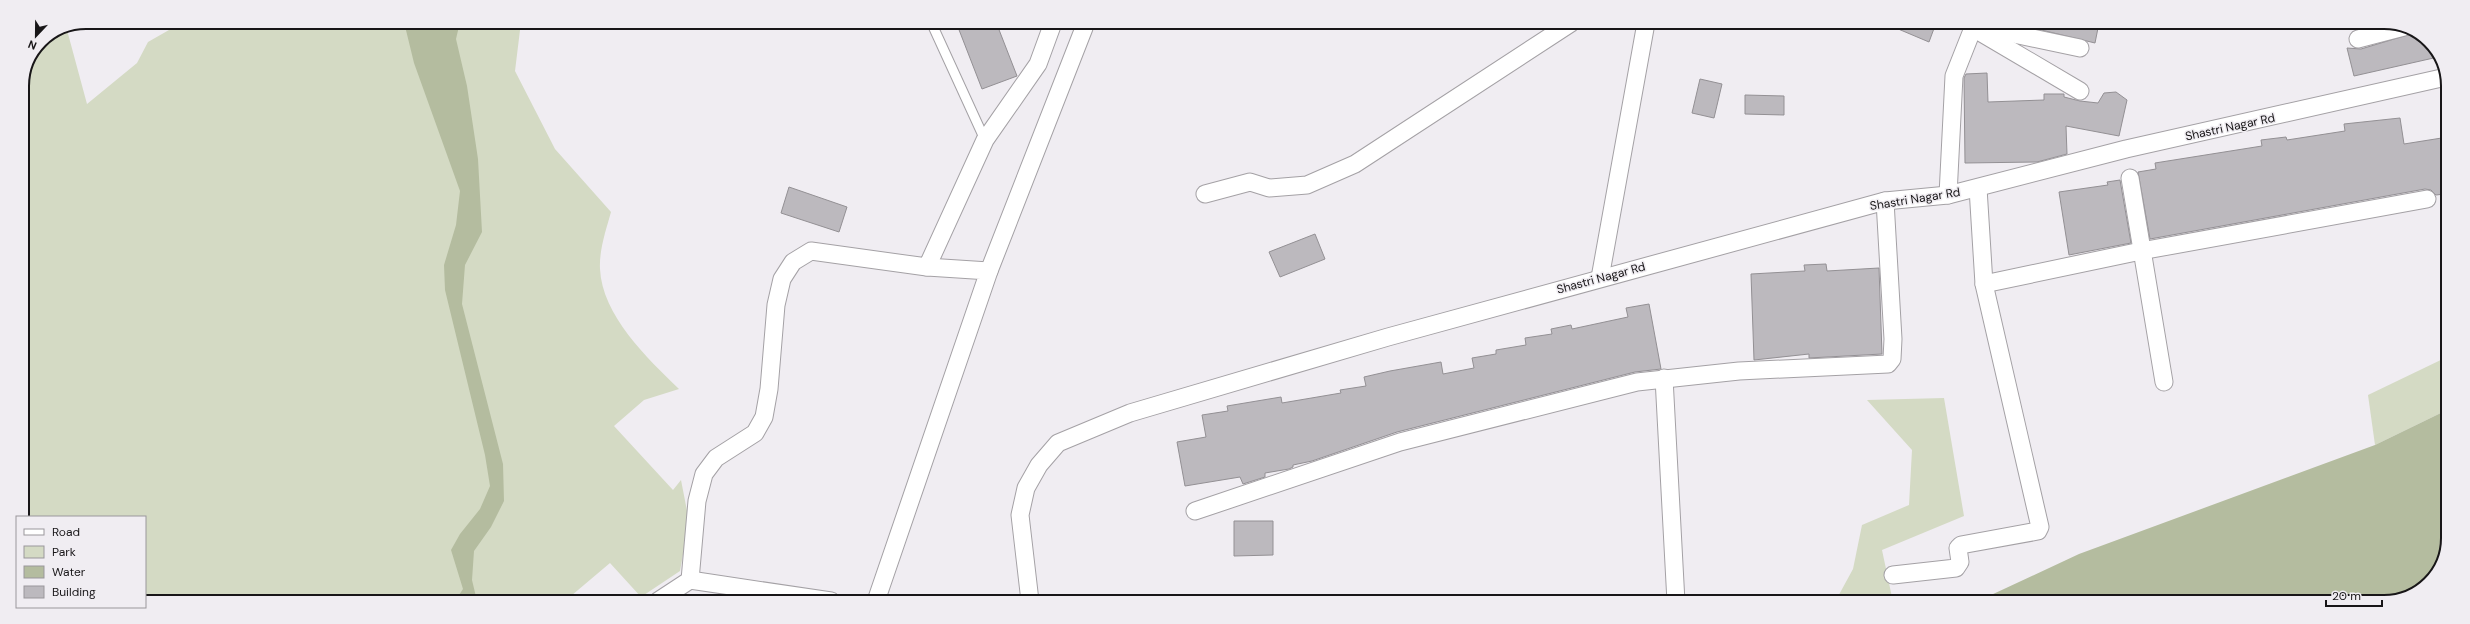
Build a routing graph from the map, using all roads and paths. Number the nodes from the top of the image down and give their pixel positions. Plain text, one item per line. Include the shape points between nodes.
1 (934, 29) edge
2 (1050, 29) edge
3 (1084, 29) edge
4 (1562, 29) edge
5 (1645, 29) edge
6 (1976, 29) edge
7 (1984, 29) edge
8 (1994, 29) edge
9 (2395, 30) edge
10 (2358, 39) dead end
11 (2080, 48) dead end
12 (2440, 78) edge
13 (2080, 91) dead end
14 (985, 140) junction
15 (2130, 178) dead end
16 (1978, 188) junction
17 (1205, 194) dead end
18 (1948, 195) junction
19 (2427, 199) dead end
20 (1885, 201) junction
21 (2141, 251) junction
22 (927, 267) junction
23 (989, 271) junction
24 (1600, 278) junction
25 (1984, 284) junction
26 (1664, 378) junction
27 (2164, 382) dead end
28 (1195, 511) dead end
29 (1893, 575) dead end
30 (690, 580) junction
31 (667, 595) edge
32 (791, 595) edge
33 (878, 595) edge
34 (1029, 595) edge
35 (1676, 595) edge

1 - 14 lane
2 - 14 street via 1038,64
3 - 23 street
4 - 17 street via 1355,164 1307,186 1269,188 1250,182
5 - 24 street
6 - 18 street via 1954,76
7 - 13 street
8 - 11 street
9 - 10 street
12 - 16 street, Shastri Nagar Rd via 2126,149
14 - 22 street
15 - 21 street
16 - 18 street, Shastri Nagar Rd
16 - 25 street
18 - 20 street, Shastri Nagar Rd
19 - 21 street
20 - 24 street, Shastri Nagar Rd
20 - 26 street via 1893,339 1891,362 1879,366 1739,371
21 - 25 street
21 - 27 street
22 - 23 street
22 - 30 street via 812,251 793,262 782,279 776,305 770,389 764,417 755,433 716,458 704,474 697,501
23 - 33 street
24 - 34 street, Shastri Nagar Rd via 1130,413 1058,443 1039,465 1026,488 1020,515
25 - 29 street via 2040,527 2038,532 1961,545 1958,548 1960,562 1956,568
26 - 28 street via 1637,382 1400,442
26 - 35 street
30 - 31 street
30 - 32 street

